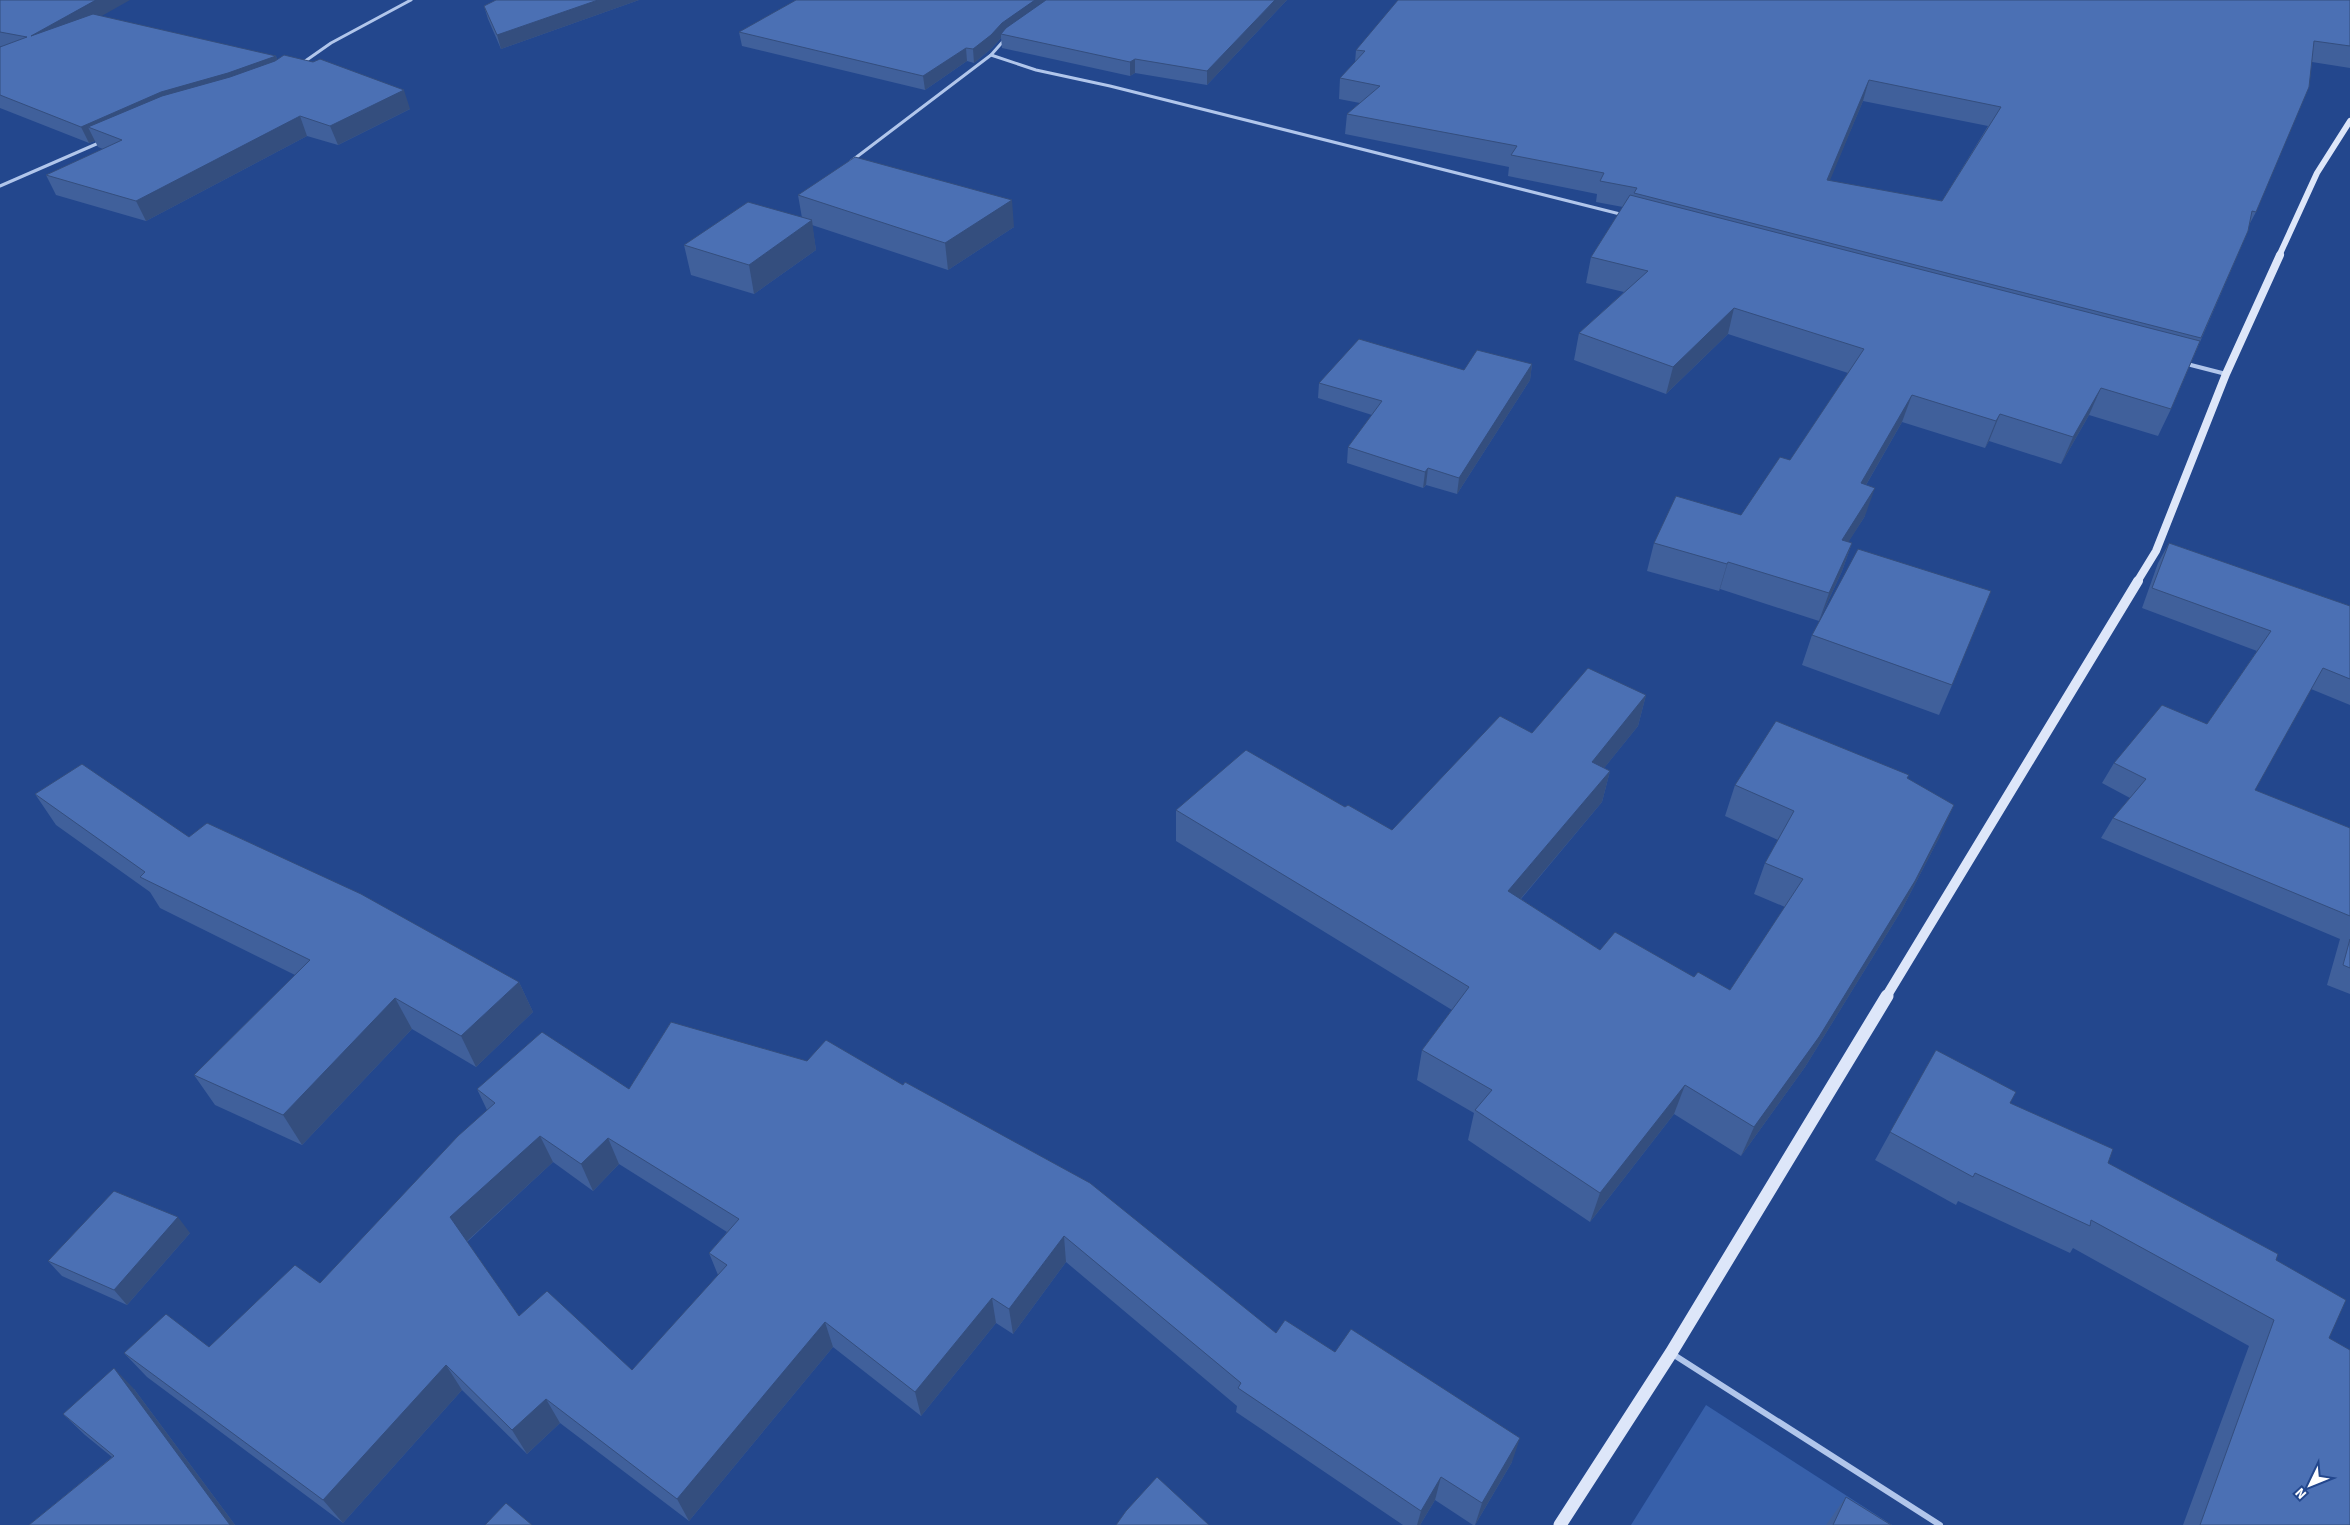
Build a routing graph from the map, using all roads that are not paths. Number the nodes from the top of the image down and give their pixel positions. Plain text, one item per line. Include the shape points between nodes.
1 (411, 0) edge
2 (1013, 34) edge
3 (990, 56) junction
4 (294, 68) edge
5 (2350, 121) edge
6 (102, 141) edge
7 (844, 168) edge
8 (0, 186) edge
9 (1633, 218) edge
10 (2178, 361) edge
11 (2226, 374) junction
12 (1671, 1353) junction
13 (1560, 1525) edge
14 (1940, 1525) edge

1 - 4 street via 331,43
2 - 3 street
3 - 7 street
3 - 9 street
5 - 11 street via 2317,173
6 - 8 street
10 - 11 street
11 - 12 street via 2160,552
12 - 13 street
12 - 14 street

